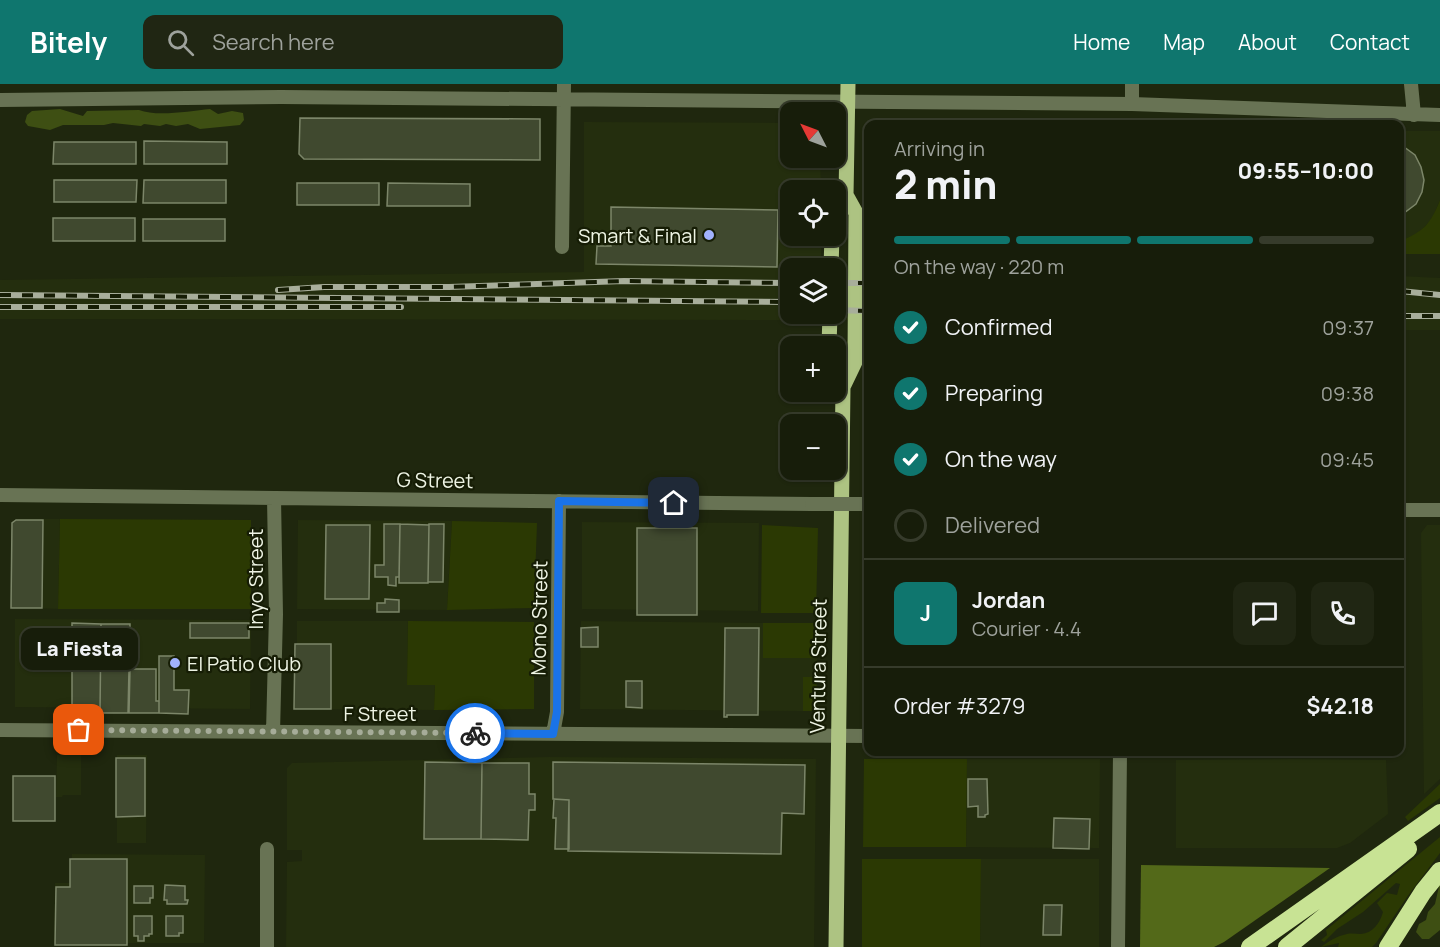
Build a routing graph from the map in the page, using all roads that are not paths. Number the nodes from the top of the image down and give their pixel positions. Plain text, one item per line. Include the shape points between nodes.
1 (564, 84) edge
2 (848, 84) edge
3 (1132, 84) edge
4 (1411, 84) edge
5 (281, 91) edge
6 (564, 99) junction
7 (0, 100) edge
8 (847, 103) junction
9 (1132, 104) junction
10 (1414, 115) junction
11 (1440, 115) edge
12 (846, 195) joint
13 (562, 247) dead end
14 (846, 372) edge
15 (839, 402) edge
16 (0, 495) edge
17 (274, 498) junction
18 (559, 501) junction
19 (864, 504) edge
20 (1404, 510) edge
21 (1440, 510) edge
22 (0, 730) edge
23 (273, 732) junction
24 (553, 734) junction
25 (864, 736) edge
26 (838, 737) junction
27 (1120, 756) edge
28 (1440, 813) edge
29 (1440, 823) edge
30 (267, 849) dead end
31 (1440, 871) edge
32 (267, 947) edge
33 (836, 947) edge
34 (1118, 947) edge
35 (1250, 947) edge
36 (1287, 947) edge
37 (1388, 947) edge

1 - 6 street
2 - 8 main road, Ventura Street
3 - 9 street
4 - 10 street
5 - 6 street
5 - 7 street
6 - 8 street
6 - 13 street
8 - 9 street
8 - 12 main road, Ventura Street
9 - 10 street
10 - 11 street
12 - 14 main road, Ventura Street via 856,213 855,362
15 - 26 main road, Ventura Street
16 - 17 street, G Street
17 - 18 street, G Street
17 - 23 street, Inyo Street
18 - 19 street, G Street, bridge
18 - 24 street, Mono Street via 557,700
20 - 21 street
22 - 23 street, F Street
23 - 24 street, F Street
24 - 26 street, F Street
25 - 26 street, F Street
26 - 33 main road, Ventura Street
27 - 34 street
28 - 35 highway
29 - 36 highway
30 - 32 street
31 - 37 highway

